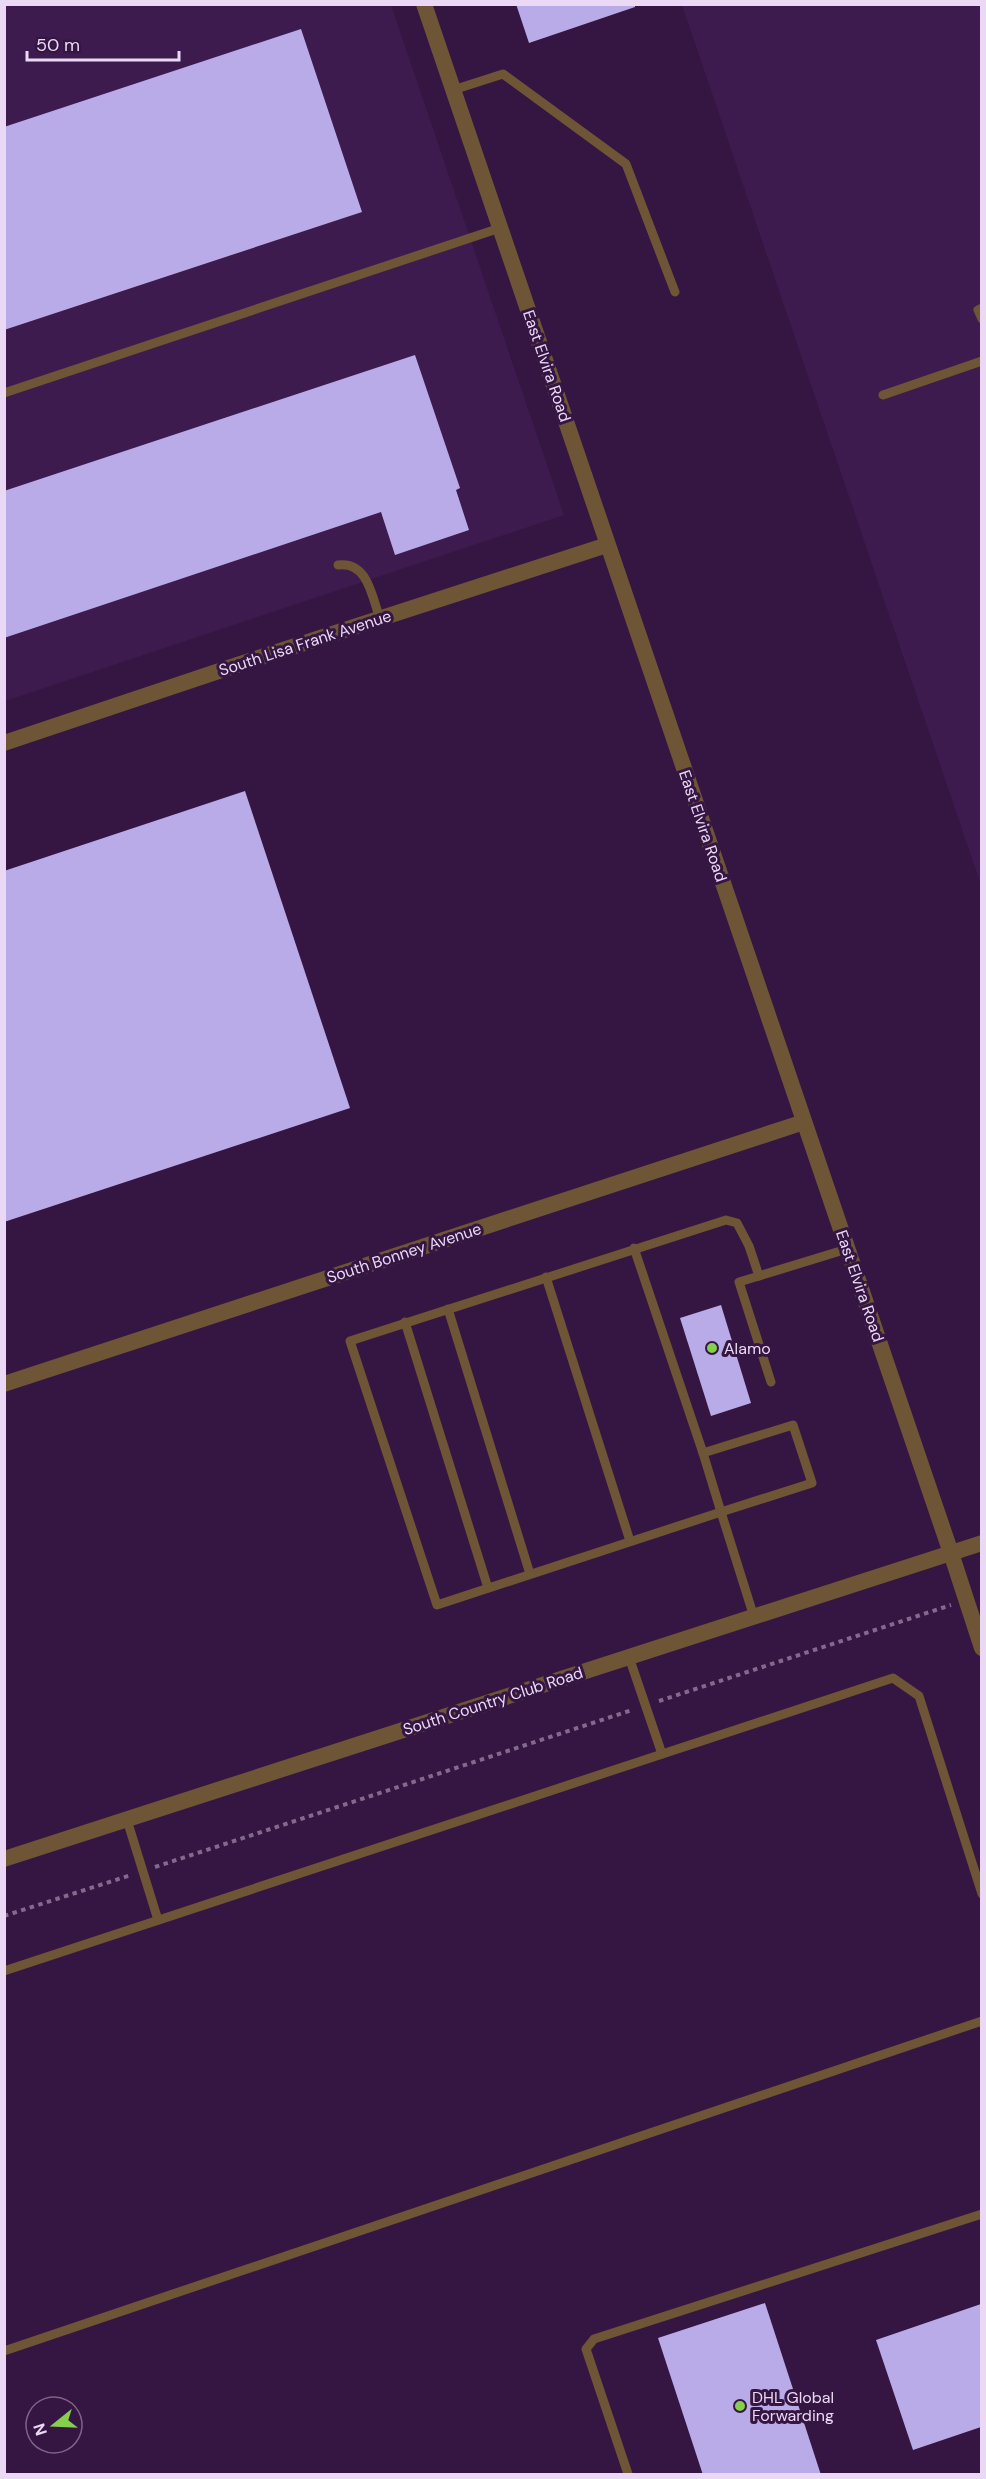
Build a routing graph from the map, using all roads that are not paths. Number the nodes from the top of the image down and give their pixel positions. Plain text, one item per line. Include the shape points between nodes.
1 (424, 4) edge
2 (453, 90) junction
3 (500, 228) junction
4 (675, 292) dead end
5 (981, 308) edge
6 (981, 319) edge
7 (981, 361) edge
8 (4, 393) edge
9 (883, 395) dead end
10 (607, 545) junction
11 (338, 565) dead end
12 (380, 619) junction
13 (4, 743) edge
14 (804, 1122) junction
15 (634, 1248) junction
16 (847, 1248) junction
17 (759, 1276) junction
18 (546, 1277) junction
19 (447, 1309) junction
20 (405, 1322) junction
21 (771, 1382) dead end
22 (4, 1384) edge
23 (703, 1453) junction
24 (721, 1512) junction
25 (630, 1541) junction
26 (981, 1543) edge
27 (951, 1553) junction
28 (530, 1574) junction
29 (488, 1588) junction
30 (754, 1617) junction
31 (981, 1648) edge
32 (629, 1657) junction
33 (662, 1754) junction
34 (127, 1820) junction
35 (4, 1859) edge
36 (981, 1894) edge
37 (158, 1920) junction
38 (4, 1971) edge
39 (981, 2021) edge
40 (981, 2214) edge
41 (4, 2351) edge
42 (628, 2475) edge

1 - 2 street, East Elvira Road
2 - 3 street, East Elvira Road
2 - 4 lane via 502,74 626,164
3 - 8 lane
3 - 10 street, East Elvira Road
5 - 6 lane
7 - 9 lane
10 - 12 street, South Lisa Frank Avenue
10 - 14 street, East Elvira Road
11 - 12 lane via 347,564 364,575
12 - 13 street, South Lisa Frank Avenue
14 - 16 street, East Elvira Road
14 - 22 street, South Bonney Avenue
15 - 17 lane via 726,1220 737,1223
15 - 18 lane
15 - 23 lane
16 - 17 lane
16 - 27 street, East Elvira Road
17 - 21 lane via 739,1282
18 - 19 lane
18 - 25 lane
19 - 20 lane
19 - 28 lane
20 - 29 lane
20 - 29 lane via 350,1341 437,1605
23 - 24 lane
23 - 24 lane via 793,1425 812,1483
24 - 25 lane
24 - 30 lane
25 - 28 lane
26 - 27 street, South Country Club Road
27 - 30 street, South Country Club Road
27 - 31 street, East Elvira Road
28 - 29 lane
30 - 32 street, South Country Club Road
32 - 33 lane
32 - 34 street, South Country Club Road
33 - 36 lane via 893,1678 919,1696
33 - 37 lane
34 - 35 street, South Country Club Road
34 - 37 lane
37 - 38 lane
39 - 41 lane
40 - 42 lane via 594,2339 586,2349

